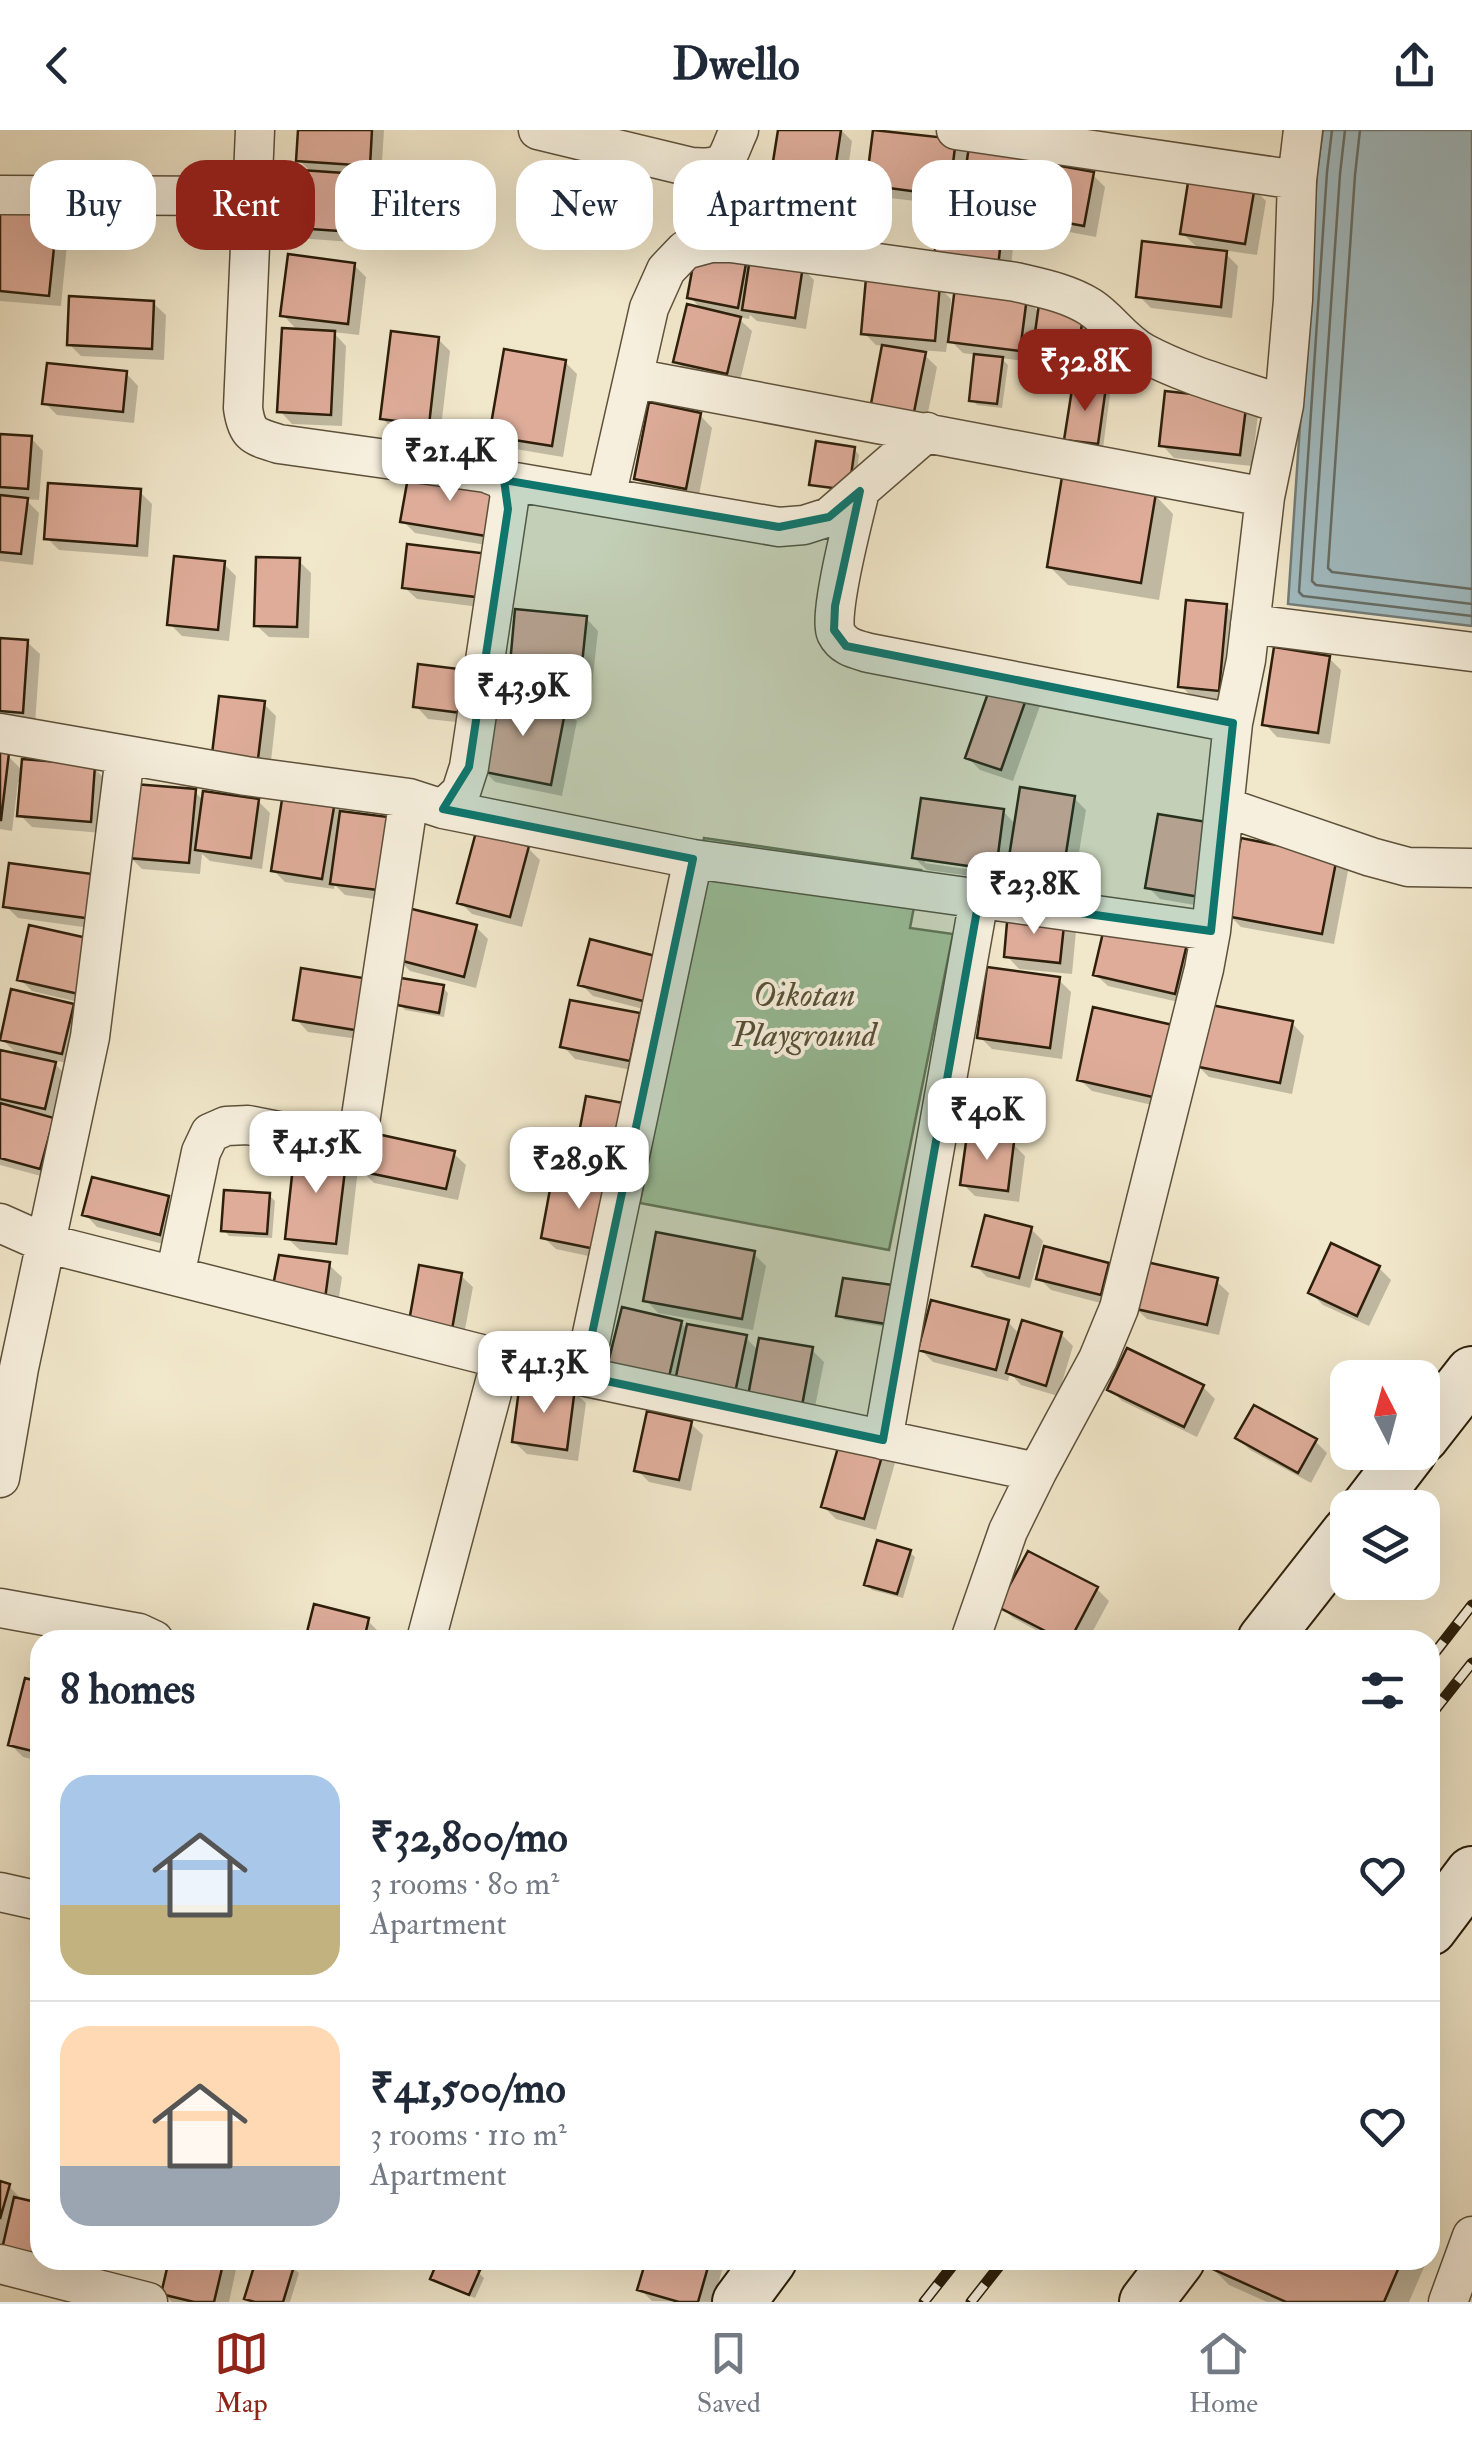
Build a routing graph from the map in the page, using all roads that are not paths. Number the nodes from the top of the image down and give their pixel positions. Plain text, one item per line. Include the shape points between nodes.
1 (255, 130) edge
2 (538, 130) edge
3 (740, 130) edge
4 (956, 130) edge
5 (1303, 130) edge
6 (254, 160) edge
7 (1298, 180) junction
8 (0, 195) edge
9 (176, 196) edge
10 (250, 250) edge
11 (633, 378) junction
12 (1284, 405) junction
13 (927, 432) junction
14 (504, 480) junction
15 (860, 491) junction
16 (1265, 496) junction
17 (606, 497) junction
18 (1250, 624) junction
19 (1472, 652) edge
20 (1233, 723) junction
21 (0, 733) edge
22 (125, 756) junction
23 (426, 804) junction
24 (1225, 807) junction
25 (694, 859) junction
26 (1472, 868) edge
27 (980, 899) junction
28 (1211, 931) junction
29 (0, 1224) edge
30 (45, 1243) junction
31 (175, 1276) junction
32 (501, 1359) junction
33 (1472, 1373) edge
34 (583, 1376) junction
35 (1440, 1414) edge
36 (883, 1440) junction
37 (1037, 1472) junction
38 (0, 1478) edge
39 (1330, 1556) edge
40 (0, 1608) edge
41 (122, 1630) edge
42 (429, 1630) edge
43 (973, 1630) edge
44 (1272, 1630) edge
45 (1472, 1873) edge
46 (0, 1892) edge
47 (30, 1900) edge
48 (1440, 1916) edge
49 (1472, 2236) edge
50 (0, 2264) edge
51 (762, 2270) edge
52 (1170, 2270) edge
53 (148, 2302) edge
54 (738, 2302) edge
55 (1146, 2302) edge
56 (1448, 2302) edge

1 - 6 street
2 - 3 street via 712,169 724,163
4 - 7 street
5 - 7 street
7 - 12 street
8 - 9 street
10 - 14 street via 243,408 245,425 256,437
11 - 12 street via 649,308 666,270 685,250 721,243 1053,290 1092,308 1140,352
11 - 13 street
11 - 17 street
12 - 16 street
13 - 15 street
13 - 16 street
14 - 17 street
14 - 23 street via 510,494 469,767 461,792
15 - 17 street via 830,517 779,527
15 - 20 street via 836,606 834,630 846,646
16 - 18 street
18 - 19 street
18 - 20 street
20 - 24 street
21 - 22 street
22 - 23 street
22 - 30 street via 90,1038
23 - 25 street
23 - 31 street via 360,1122 351,1136 329,1140 248,1125 210,1133
24 - 26 street via 1408,867
24 - 28 street
25 - 27 street
25 - 34 street
27 - 28 street
27 - 36 street
28 - 37 street via 1119,1308
29 - 30 street
30 - 31 street
30 - 38 street
31 - 32 street
32 - 34 street
32 - 42 street
33 - 35 street
34 - 36 street
36 - 37 street
37 - 43 street
39 - 44 street
40 - 41 street
45 - 48 street
46 - 47 street
49 - 56 street
50 - 53 street
51 - 54 street
52 - 55 street

